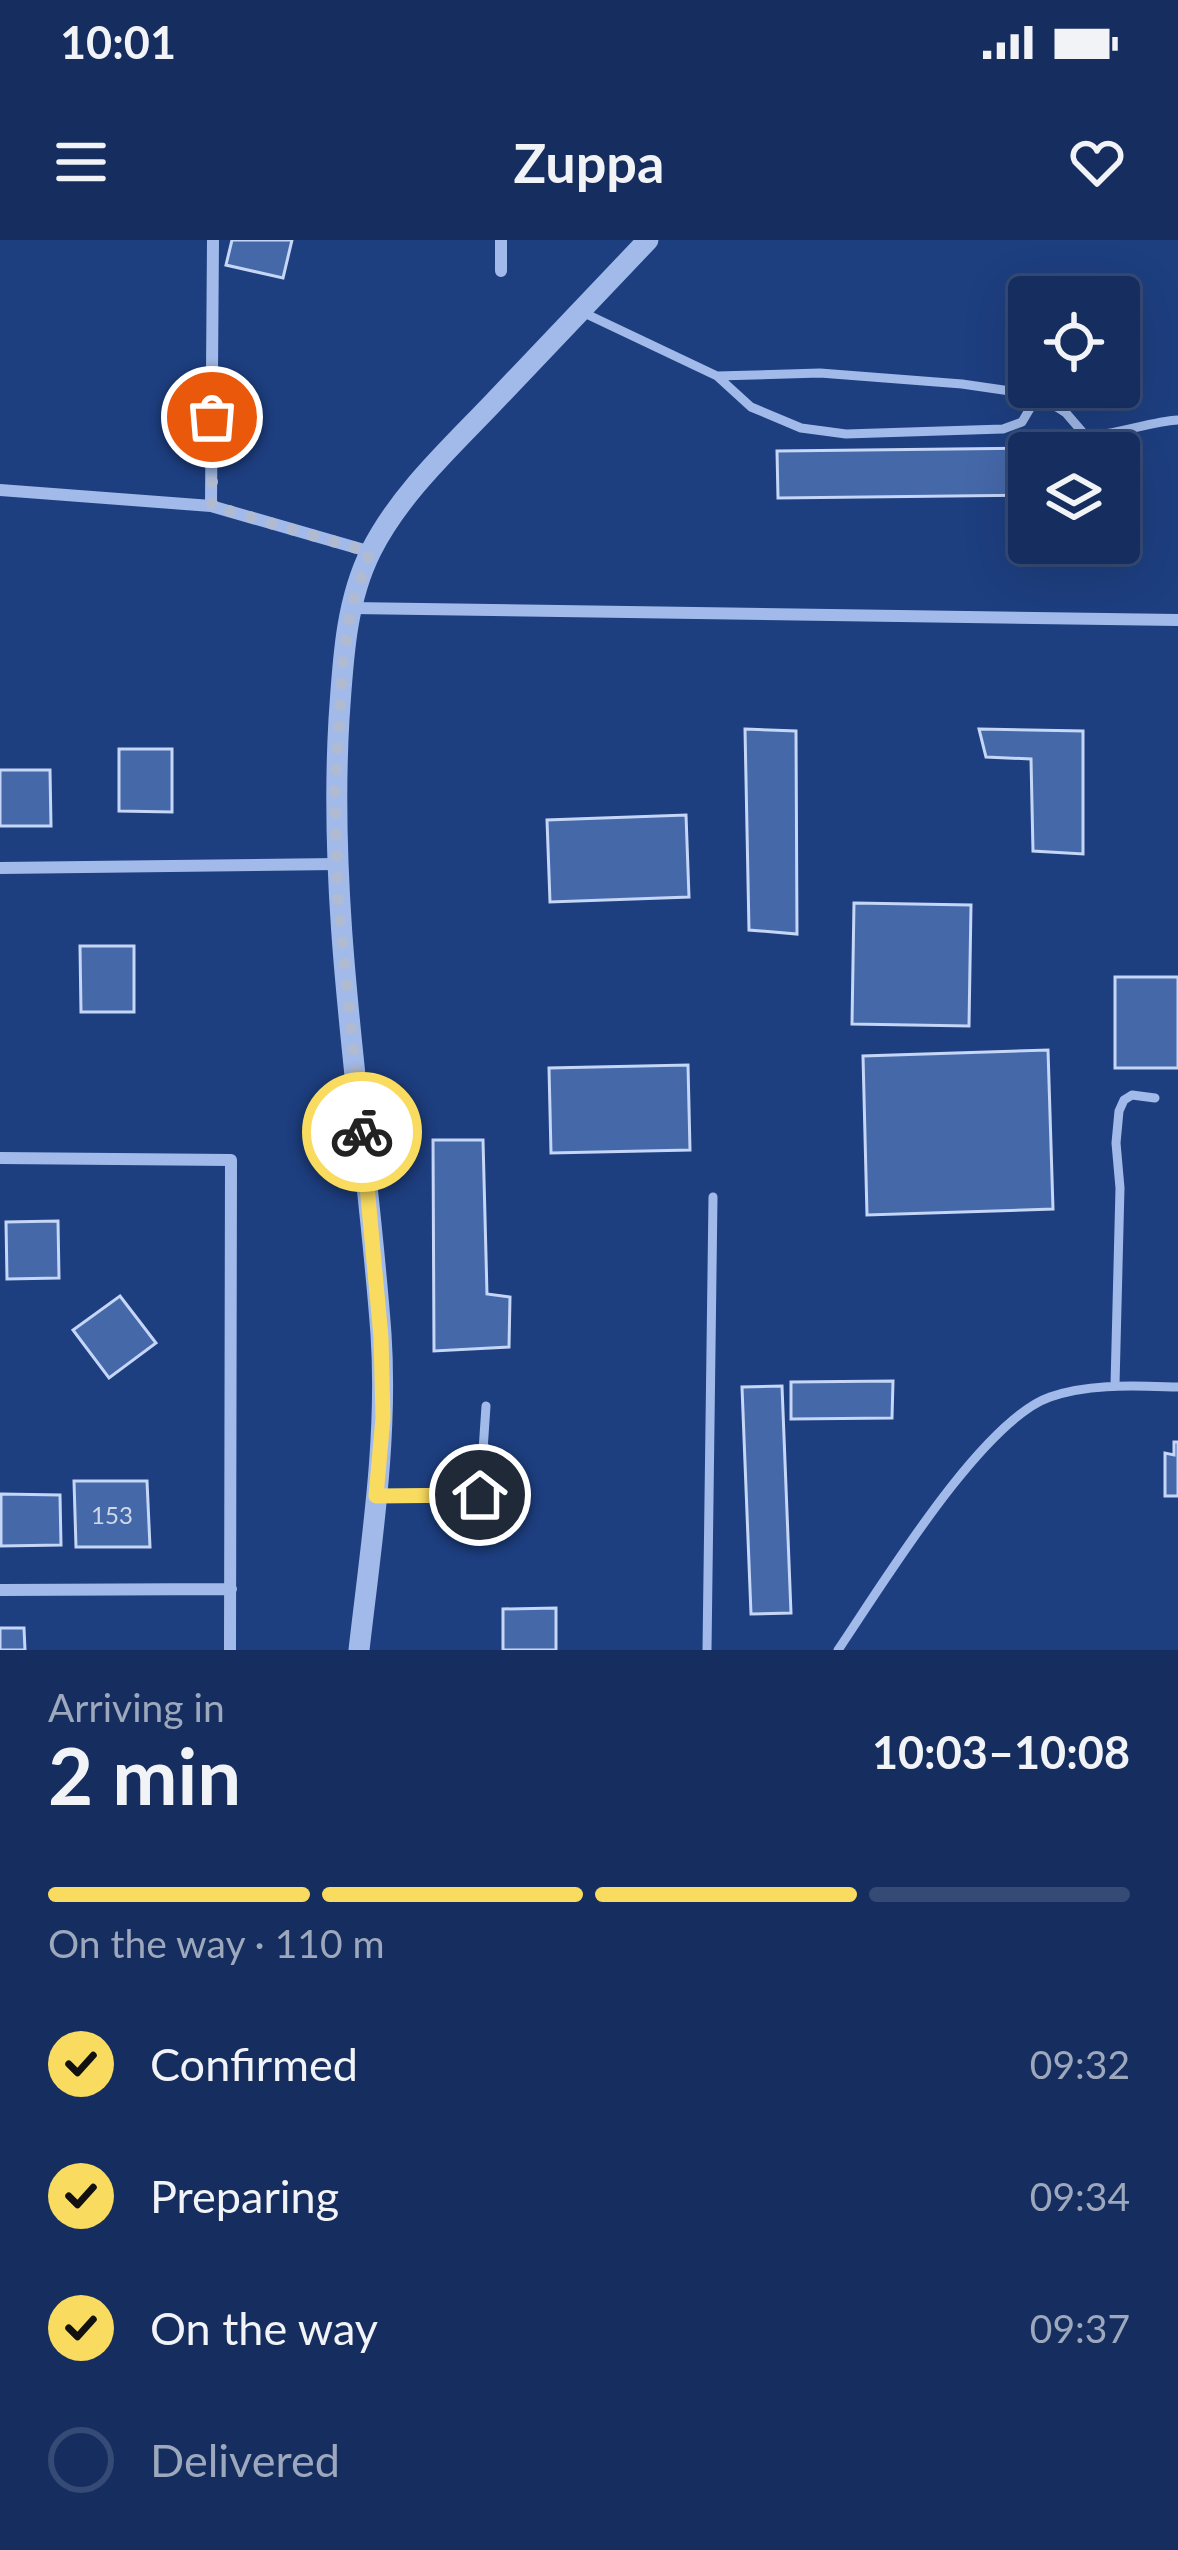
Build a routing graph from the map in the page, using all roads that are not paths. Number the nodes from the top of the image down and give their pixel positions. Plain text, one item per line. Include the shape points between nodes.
1 (213, 240) edge
2 (501, 240) edge
3 (648, 240) edge
4 (501, 272) dead end
5 (580, 311) junction
6 (717, 376) junction
7 (1008, 391) edge
8 (1030, 408) edge
9 (1059, 408) edge
10 (1178, 420) edge
11 (0, 490) edge
12 (212, 506) junction
13 (370, 552) junction
14 (351, 608) junction
15 (1178, 620) edge
16 (338, 864) junction
17 (0, 868) edge
18 (1155, 1098) dead end
19 (0, 1158) edge
20 (713, 1197) dead end
21 (1114, 1385) junction
22 (1178, 1387) edge
23 (486, 1406) dead end
24 (376, 1496) junction
25 (230, 1589) junction
26 (0, 1590) edge
27 (230, 1650) edge
28 (359, 1650) edge
29 (706, 1650) edge
30 (838, 1650) edge

1 - 12 street
2 - 4 street
3 - 5 street
5 - 6 lane
5 - 13 street via 442,457
6 - 7 lane via 820,373
6 - 8 lane via 751,407 801,428 846,434 1004,429
9 - 10 lane via 1085,435
11 - 12 street
12 - 13 street
13 - 14 street
14 - 15 street
14 - 16 street via 335,790
16 - 17 street
16 - 24 street via 381,1337
18 - 21 lane via 1132,1095 1120,1111
19 - 25 street via 231,1160
20 - 29 lane
21 - 22 lane
21 - 30 lane via 1047,1398 1008,1424 946,1493
23 - 24 lane via 480,1495
24 - 28 street
25 - 26 street
25 - 27 street

